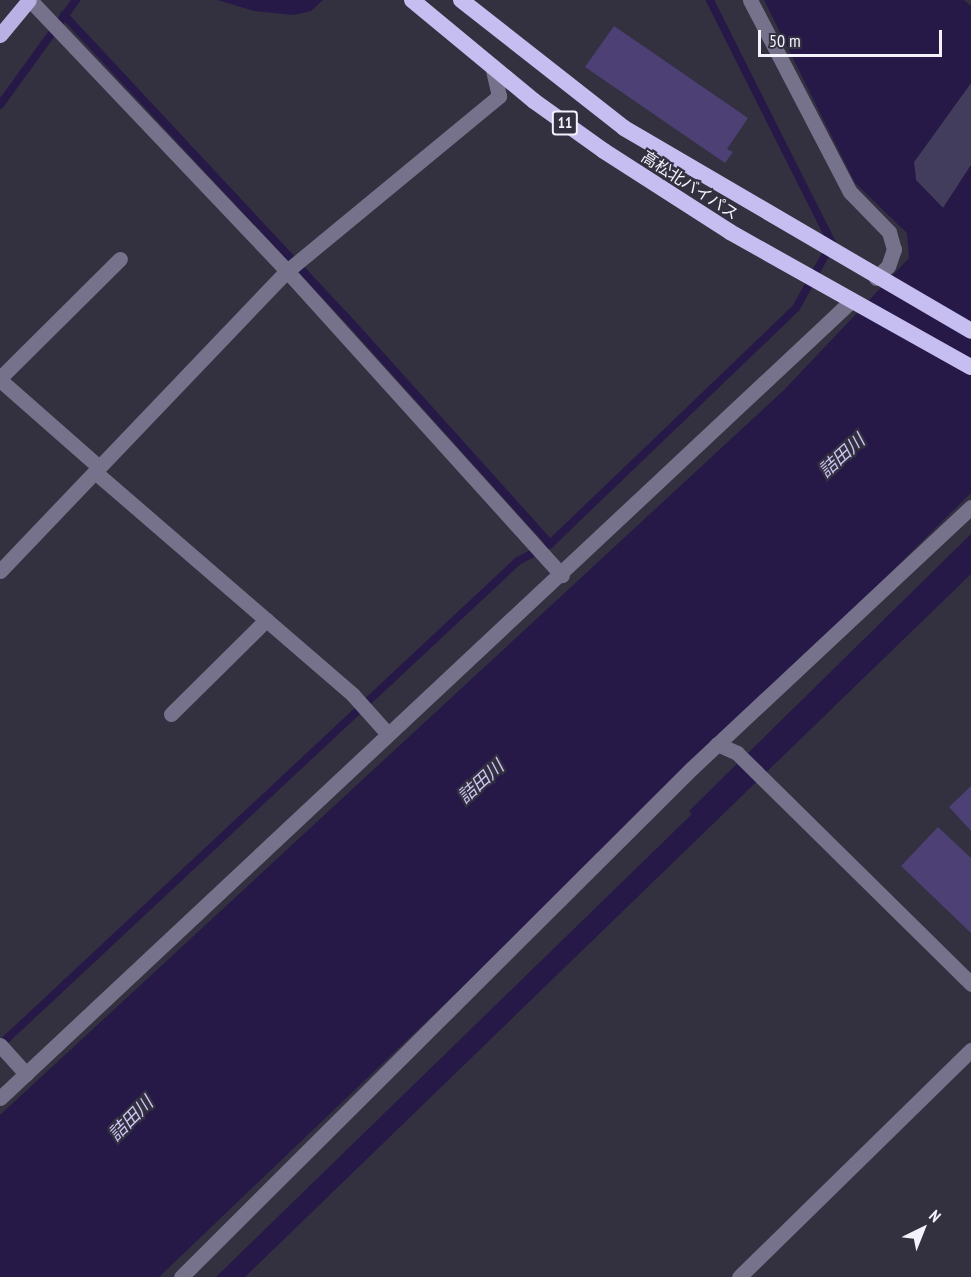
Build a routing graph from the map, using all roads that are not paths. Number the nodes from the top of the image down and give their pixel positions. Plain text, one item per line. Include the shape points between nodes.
1 (30, 0) edge
2 (412, 0) edge
3 (461, 0) edge
4 (750, 0) edge
5 (0, 35) edge
6 (492, 66) junction
7 (120, 259) dead end
8 (287, 271) junction
9 (878, 279) junction
10 (853, 303) junction
11 (971, 331) edge
12 (971, 367) edge
13 (0, 379) edge
14 (97, 469) junction
15 (971, 507) edge
16 (0, 572) edge
17 (562, 575) junction
18 (266, 620) junction
19 (171, 714) dead end
20 (388, 734) junction
21 (717, 744) junction
22 (971, 984) edge
23 (971, 1050) edge
24 (5, 1051) edge
25 (26, 1074) junction
26 (0, 1098) edge
27 (181, 1277) edge
28 (739, 1277) edge

1 - 5 main road
1 - 8 street
2 - 6 highway, 高松北バイパス / 11
3 - 9 highway, 高松北バイパス / 11 via 624,128
4 - 9 street via 845,183 889,232 894,249
6 - 8 street via 499,96
6 - 10 highway, 高松北バイパス / 11 via 604,151 730,232
7 - 13 street
8 - 14 street
8 - 17 street
9 - 11 highway, 高松北バイパス / 11
10 - 12 highway, 高松北バイパス / 11
10 - 17 street
13 - 14 street
14 - 16 street
14 - 18 street
15 - 21 street
17 - 20 street
18 - 19 street
18 - 20 street via 353,695
20 - 25 street
21 - 22 street via 737,753
21 - 27 street
23 - 28 street
24 - 25 street
25 - 26 street

